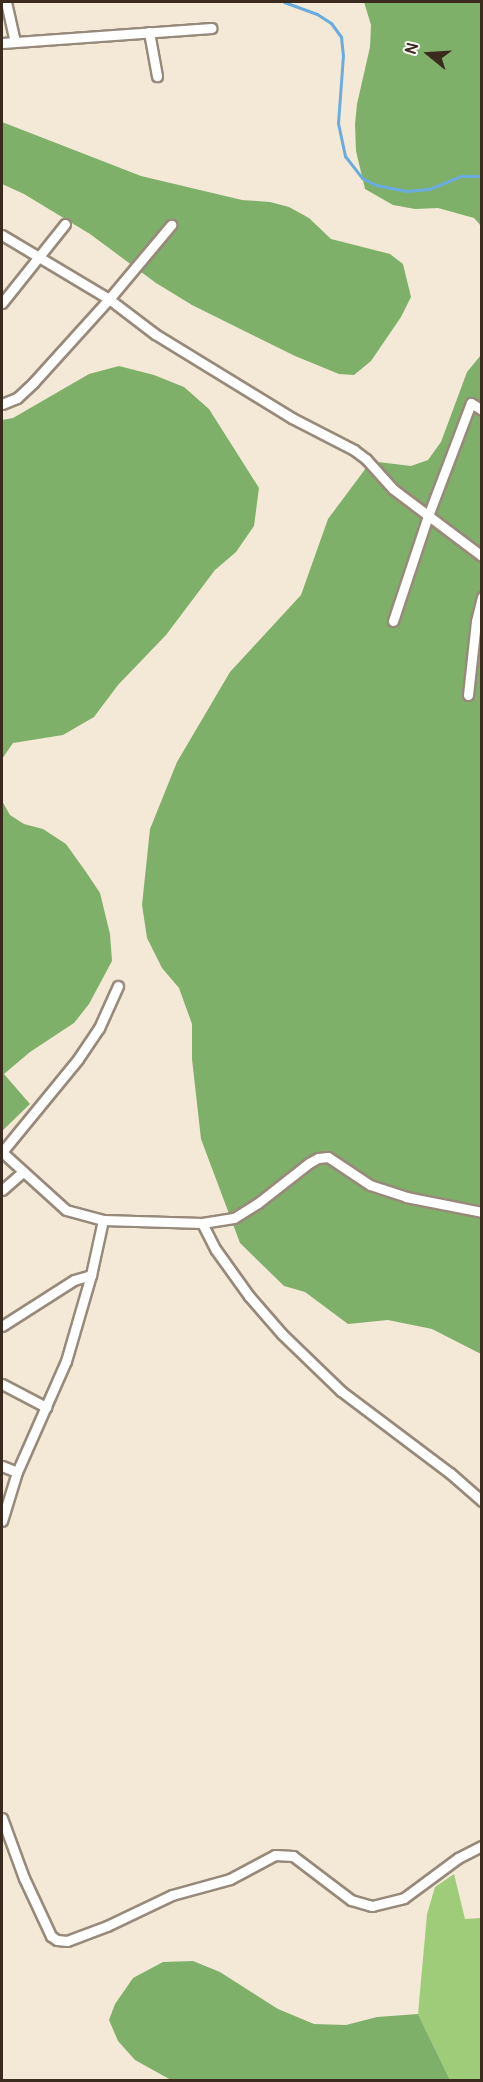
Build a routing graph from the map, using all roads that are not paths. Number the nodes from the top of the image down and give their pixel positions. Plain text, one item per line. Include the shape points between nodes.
1 (6, 2) edge
2 (210, 28) dead end
3 (148, 32) junction
4 (15, 42) junction
5 (2, 43) edge
6 (158, 76) dead end
7 (65, 224) dead end
8 (171, 225) dead end
9 (2, 235) edge
10 (40, 256) junction
11 (109, 299) junction
12 (2, 303) edge
13 (2, 404) edge
14 (482, 410) edge
15 (428, 516) junction
16 (482, 556) edge
17 (482, 597) edge
18 (393, 621) dead end
19 (468, 695) dead end
20 (118, 986) dead end
21 (2, 1152) edge
22 (23, 1172) junction
23 (2, 1190) edge
24 (482, 1212) edge
25 (103, 1220) junction
26 (202, 1223) junction
27 (91, 1275) junction
28 (2, 1326) edge
29 (2, 1384) edge
30 (46, 1407) junction
31 (2, 1466) edge
32 (17, 1472) junction
33 (482, 1501) edge
34 (2, 1521) edge
35 (2, 1818) edge
36 (482, 1846) edge

1 - 4 street
2 - 3 street
3 - 4 street
3 - 6 street
4 - 5 street
7 - 10 street
8 - 11 street
9 - 10 street
10 - 11 street
10 - 12 street
11 - 13 street via 33,383 17,398
11 - 15 street via 164,340 292,418 354,450 393,489
14 - 15 street via 471,403
15 - 16 street
15 - 18 street
17 - 19 street
20 - 21 street via 99,1028 78,1059
21 - 22 street
22 - 23 street
22 - 25 street via 66,1210
24 - 26 street via 406,1197 370,1185 328,1157 309,1163 234,1218
25 - 26 street
25 - 27 street
26 - 33 street via 249,1296 282,1334 341,1391
27 - 28 street via 74,1280
27 - 30 street via 66,1361
29 - 30 street
30 - 32 street
31 - 32 street
32 - 34 street
35 - 36 street via 51,1936 67,1941 172,1895 230,1879 275,1855 293,1856 351,1900 372,1906 404,1898 458,1858

